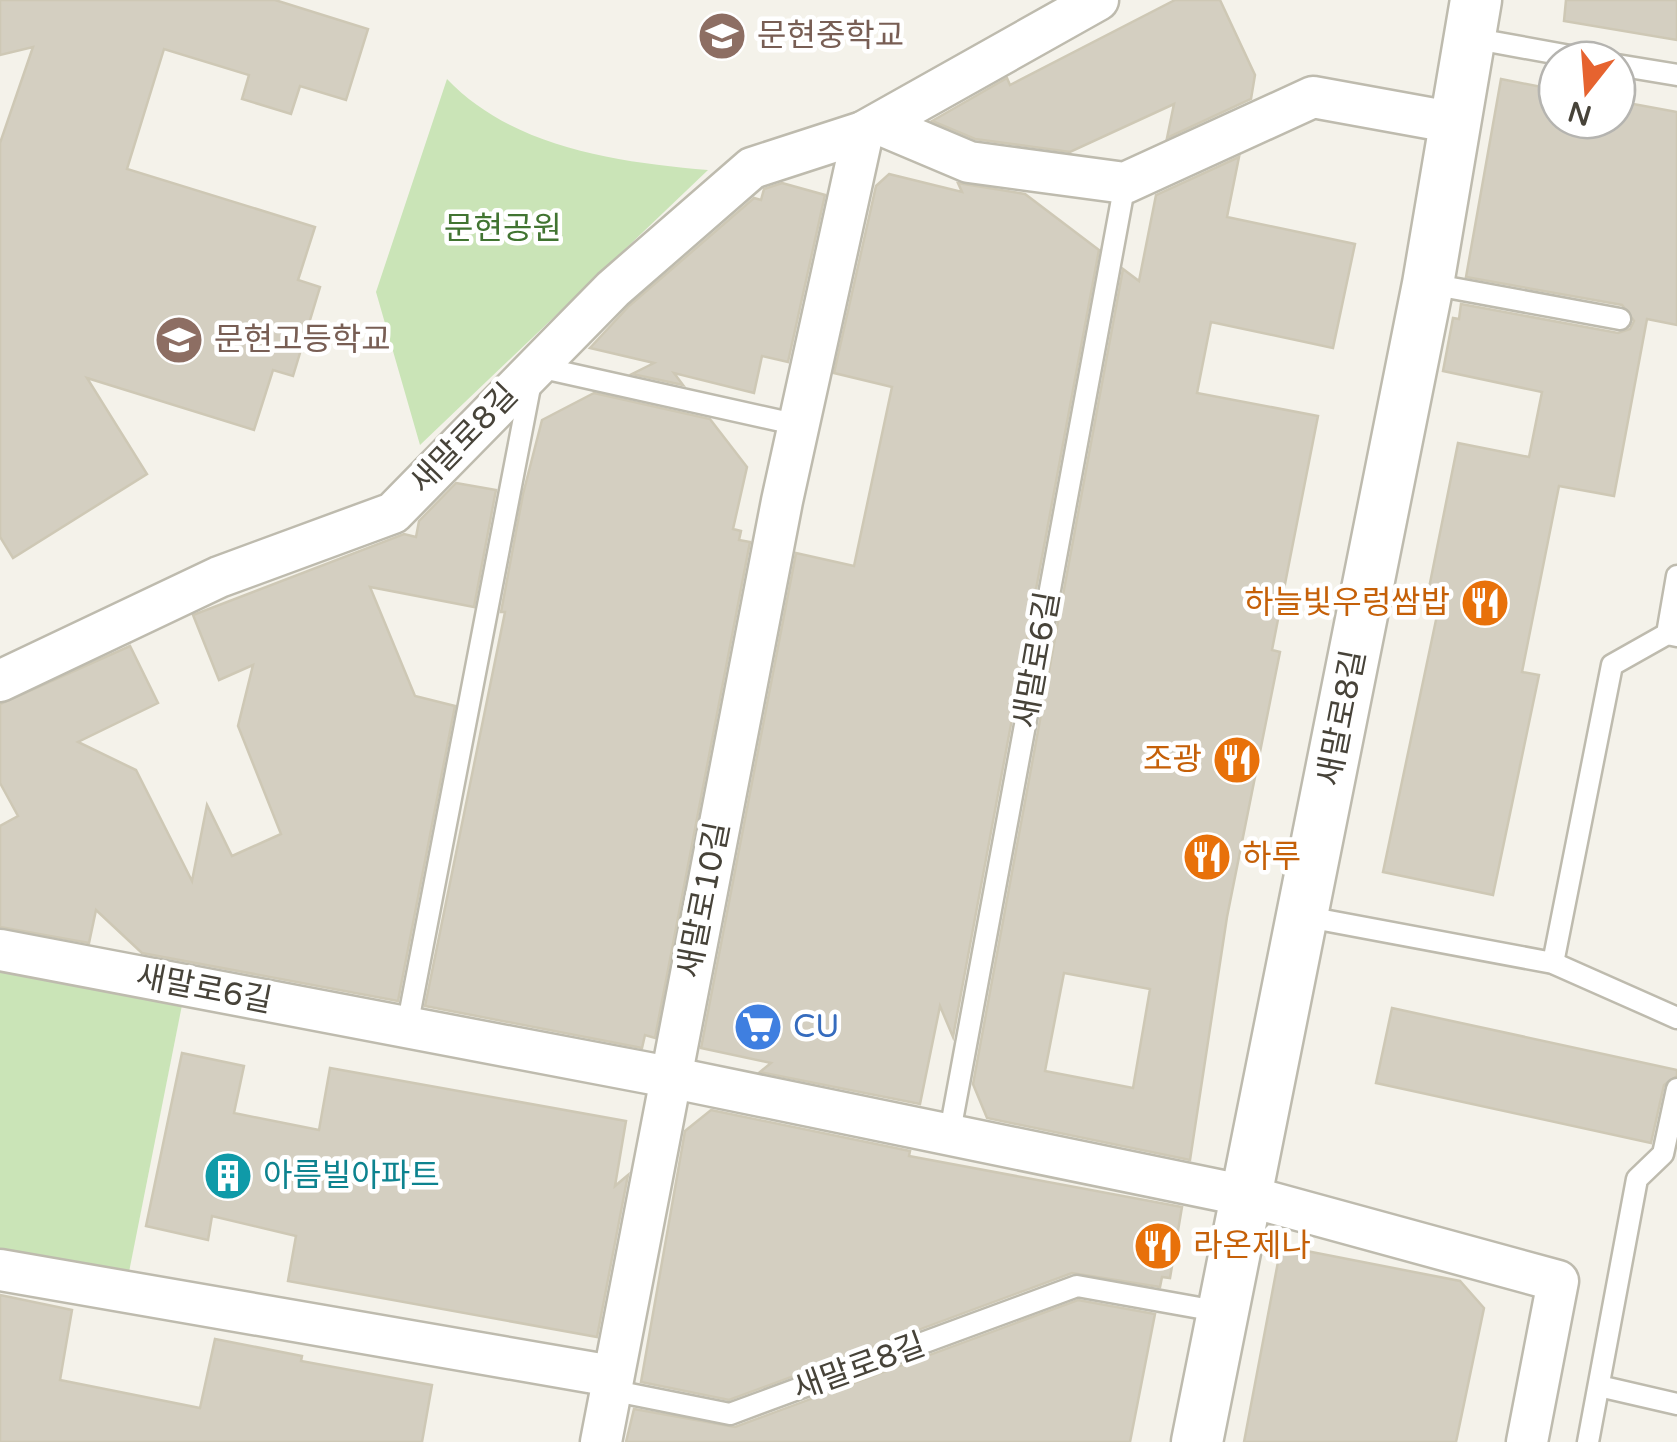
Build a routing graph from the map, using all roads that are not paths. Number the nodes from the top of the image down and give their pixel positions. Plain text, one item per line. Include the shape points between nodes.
1 (1098, 0) edge
2 (1473, 19) edge
3 (1537, 41) edge
4 (1637, 68) edge
5 (1677, 75) edge
6 (1456, 123) junction
7 (871, 128) junction
8 (1124, 183) junction
9 (1428, 284) junction
10 (1620, 319) dead end
11 (534, 366) junction
12 (799, 425) junction
13 (1677, 576) edge
14 (1672, 635) edge
15 (0, 681) edge
16 (1302, 916) junction
17 (0, 950) edge
18 (1553, 963) junction
19 (1677, 1018) edge
20 (408, 1027) junction
21 (669, 1078) junction
22 (1677, 1089) edge
23 (950, 1137) junction
24 (1247, 1196) junction
25 (0, 1270) edge
26 (1222, 1312) junction
27 (611, 1383) junction
28 (1599, 1386) junction
29 (1677, 1404) edge
30 (601, 1442) edge
31 (1197, 1442) edge
32 (1527, 1442) edge
33 (1588, 1442) edge

1 - 7 street, 새말로8길
2 - 3 lane
2 - 6 street, 새말로8길
4 - 5 lane
6 - 8 street via 1313,97
6 - 9 street, 새말로8길
7 - 8 street via 969,162
7 - 11 street, 새말로8길 via 752,168
7 - 12 street, 새말로10길
8 - 23 lane, 새말로6길
9 - 10 lane
9 - 16 street, 새말로8길
11 - 12 lane
11 - 15 street, 새말로8길 via 393,513 219,577
11 - 20 lane
12 - 21 street, 새말로10길
13 - 14 lane
14 - 18 lane via 1612,665
16 - 18 lane
16 - 24 street, 새말로8길
17 - 20 street, 새말로6길
18 - 19 lane
20 - 21 street, 새말로6길
21 - 23 street, 새말로6길
21 - 27 street, 새말로10길
22 - 28 lane via 1663,1154 1637,1180
23 - 24 street, 새말로6길
24 - 26 street, 새말로8길
24 - 32 street, 새말로6길 via 1558,1281
25 - 27 street
26 - 27 lane, 새말로8길 via 1078,1286 730,1414
26 - 31 street, 새말로8길
27 - 30 street, 새말로10길
28 - 29 lane
28 - 33 lane

